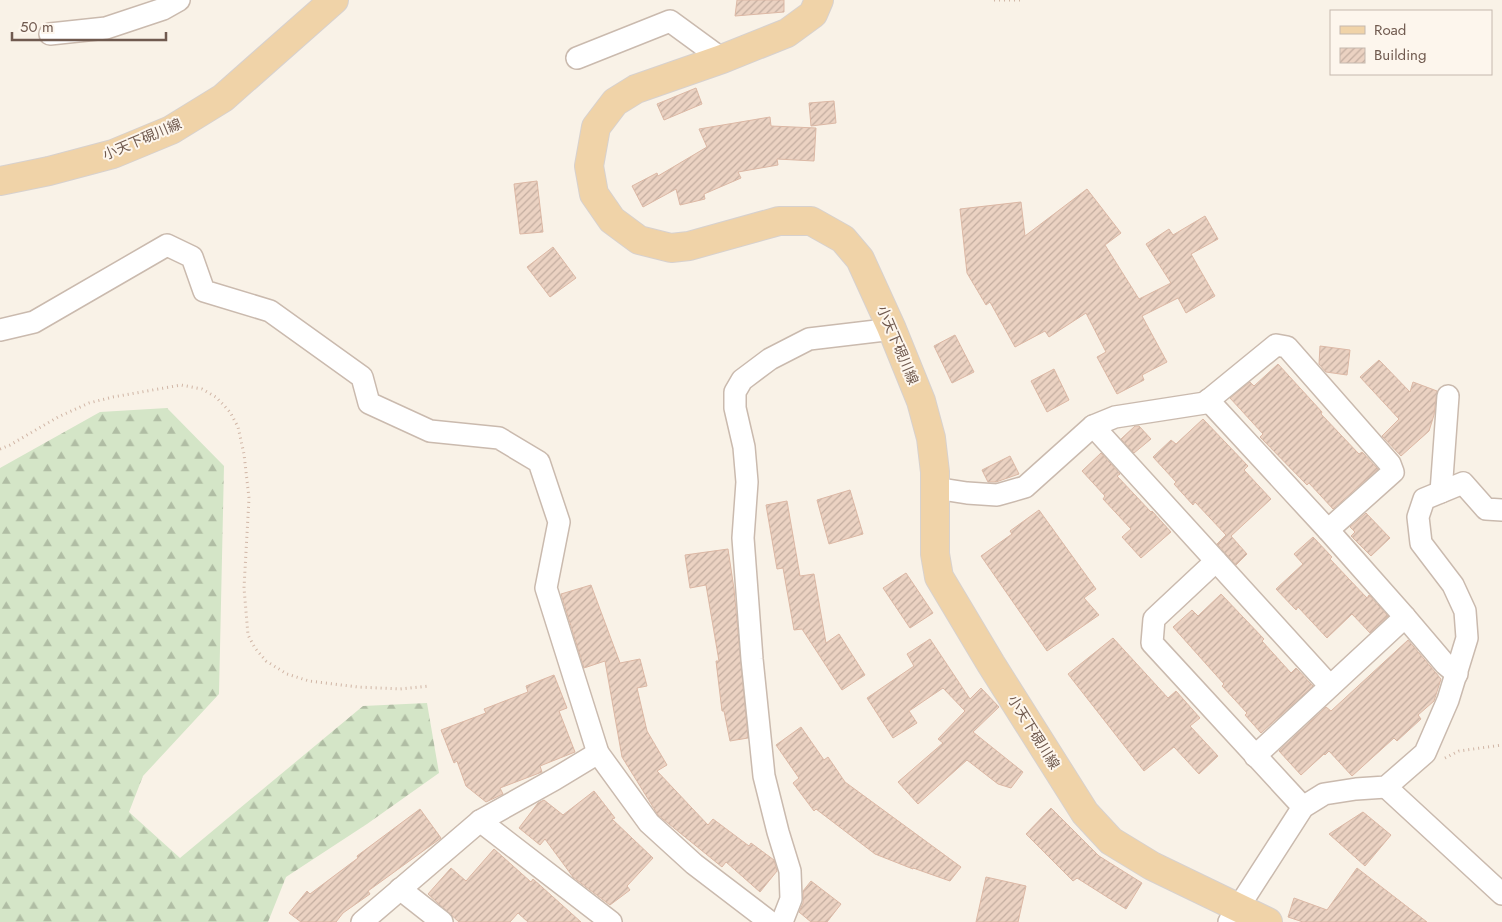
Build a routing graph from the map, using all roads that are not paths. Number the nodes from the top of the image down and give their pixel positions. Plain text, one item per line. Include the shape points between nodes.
1 (179, 0) edge
2 (334, 0) edge
3 (819, 0) edge
4 (50, 34) dead end
5 (577, 58) dead end
6 (722, 59) junction
7 (0, 181) edge
8 (891, 327) junction
9 (0, 330) edge
10 (1448, 396) dead end
11 (1208, 400) junction
12 (1093, 426) junction
13 (935, 488) junction
14 (1441, 492) junction
15 (1502, 510) edge
16 (1328, 530) junction
17 (1216, 561) junction
18 (1405, 617) junction
19 (1457, 674) junction
20 (1330, 686) junction
21 (598, 753) junction
22 (1255, 756) junction
23 (1386, 787) junction
24 (1303, 807) junction
25 (480, 821) junction
26 (400, 889) junction
27 (1502, 894) edge
28 (1234, 915) edge
29 (362, 922) edge
30 (442, 922) edge
31 (612, 922) edge
32 (770, 922) edge
33 (782, 922) edge
34 (1268, 922) edge

1 - 4 street via 163,9 106,28
2 - 7 main road, 小天下硯川線 via 223,98 171,130 113,154
3 - 6 main road, 小天下硯川線 via 813,14 787,33
5 - 6 street via 670,21
6 - 8 main road, 小天下硯川線 via 636,89 616,102 596,127 589,166 594,194 612,220 639,240 671,248 689,246 778,220 811,221 842,240 860,259
8 - 13 main road, 小天下硯川線 via 921,401 931,438
8 - 33 street via 809,339 770,359 742,380 735,392 747,482 743,538 764,776 790,871 790,899
9 - 21 street via 34,322 167,245 192,257 204,291 270,312 362,377 369,404 430,431 499,438 539,462 559,522 546,588
10 - 14 street
11 - 12 street via 1116,417
11 - 16 street
11 - 16 street via 1276,345 1287,346 1390,464 1393,472
12 - 13 street via 1025,486 997,496
12 - 17 street
13 - 28 main road, 小天下硯川線 via 935,554 939,577 1085,813 1111,841
14 - 15 street via 1463,483 1486,509
14 - 19 street via 1424,498 1418,518 1421,543 1453,585 1465,612 1467,638
16 - 18 street
17 - 20 street
17 - 22 street via 1154,619 1152,643
18 - 19 street
18 - 20 street
19 - 23 street via 1425,753
20 - 22 street
21 - 25 street
21 - 32 street via 649,823 694,864
22 - 24 street
23 - 24 street via 1324,794
23 - 27 street
24 - 28 street
25 - 26 street
25 - 31 street
26 - 29 street
26 - 30 street
28 - 34 main road, 小天下硯川線

